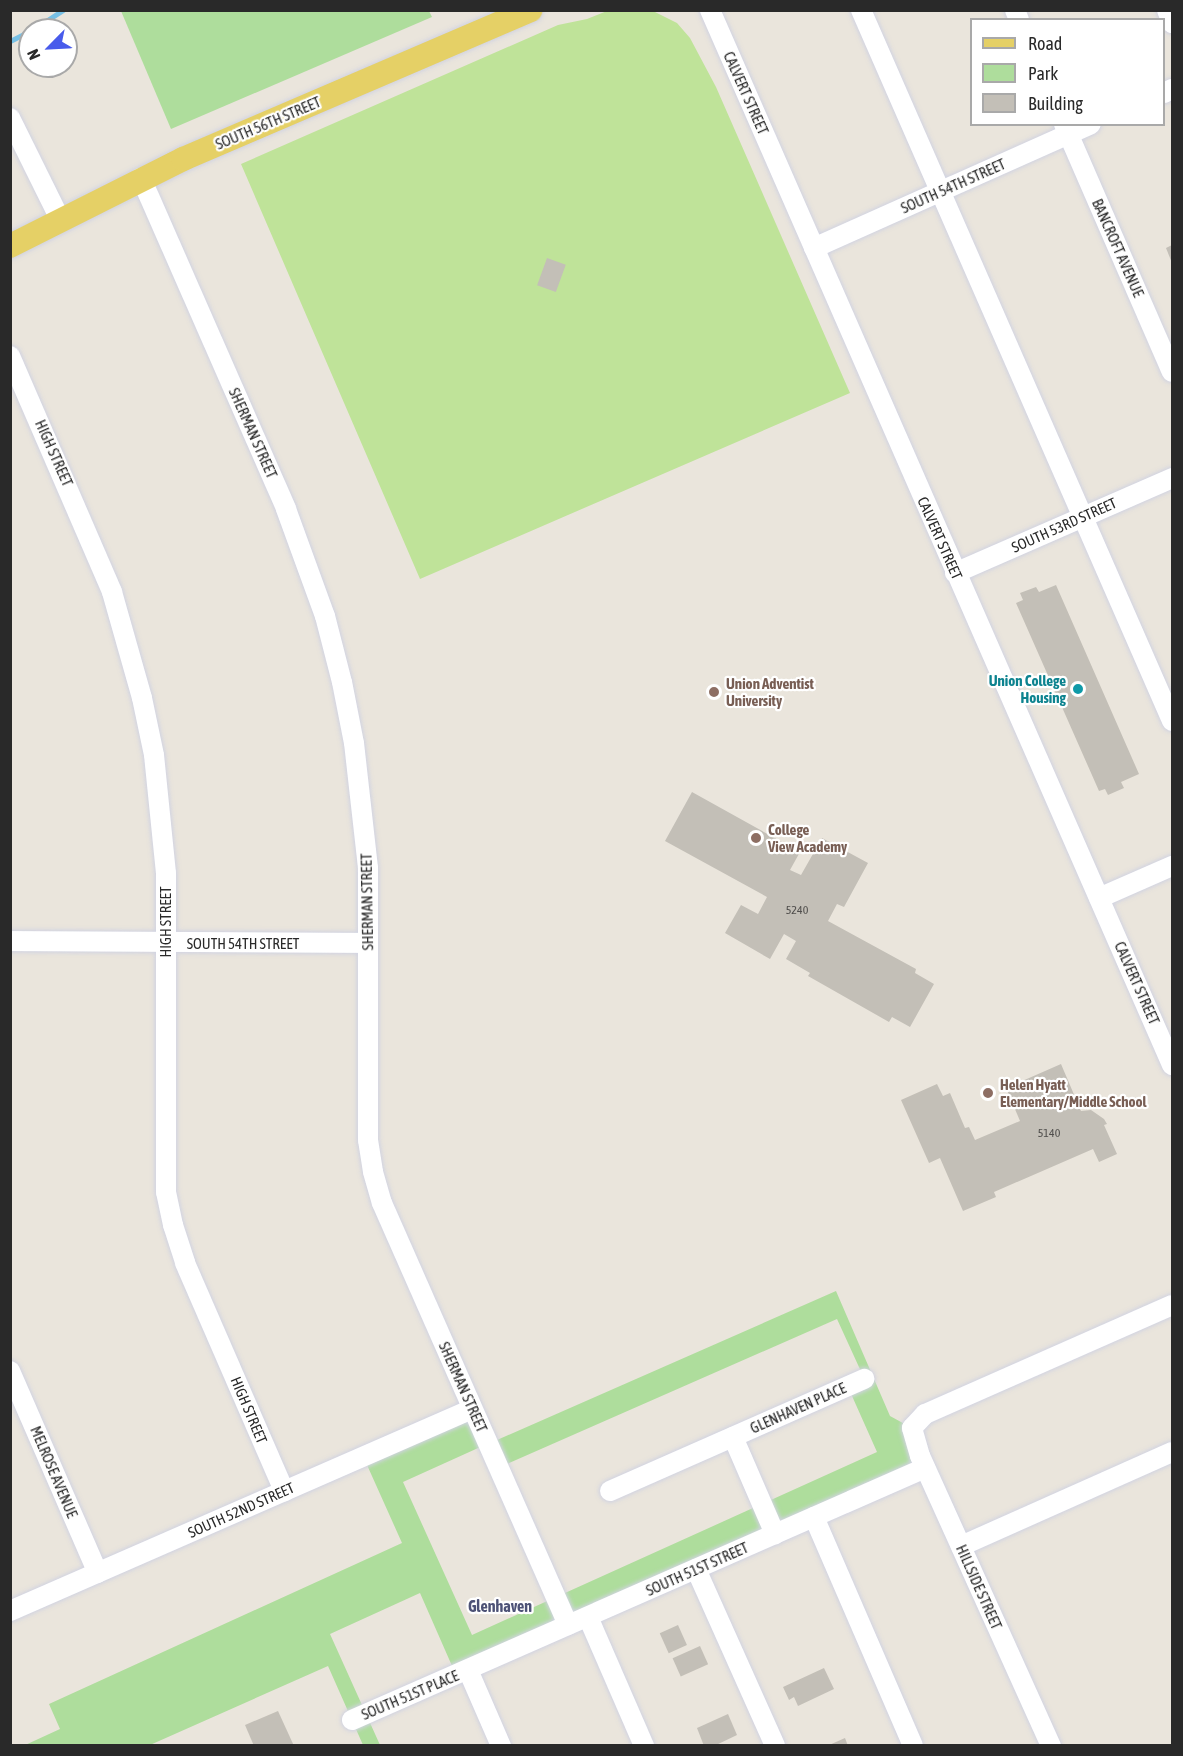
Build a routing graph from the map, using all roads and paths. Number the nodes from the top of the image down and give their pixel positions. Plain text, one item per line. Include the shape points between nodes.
1 (530, 10) edge
2 (710, 10) edge
3 (861, 10) edge
4 (1167, 10) edge
5 (1173, 22) edge
6 (10, 118) edge
7 (1067, 129) edge
8 (141, 178) junction
9 (940, 192) junction
10 (60, 219) junction
11 (10, 246) edge
12 (814, 248) junction
13 (10, 356) edge
14 (1173, 372) edge
15 (1173, 478) edge
16 (1084, 517) junction
17 (955, 573) junction
18 (1173, 721) edge
19 (1173, 866) edge
20 (1099, 898) junction
21 (10, 941) edge
22 (369, 943) junction
23 (166, 944) junction
24 (1173, 1065) edge
25 (1173, 1305) edge
26 (10, 1371) edge
27 (864, 1379) dead end
28 (472, 1409) junction
29 (733, 1437) junction
30 (1173, 1452) edge
31 (925, 1468) junction
32 (284, 1491) junction
33 (610, 1491) dead end
34 (814, 1517) junction
35 (775, 1534) junction
36 (961, 1546) junction
37 (696, 1569) junction
38 (98, 1573) junction
39 (10, 1611) edge
40 (588, 1617) junction
41 (568, 1625) junction
42 (468, 1670) junction
43 (352, 1720) dead end
44 (501, 1746) edge
45 (644, 1746) edge
46 (774, 1746) edge
47 (914, 1746) edge
48 (1051, 1746) edge

1 - 8 main road, SOUTH 56TH STREET
2 - 12 street, CALVERT STREET
3 - 9 street
4 - 5 street
6 - 10 street
7 - 9 street, SOUTH 54TH STREET
7 - 14 street, BANCROFT AVENUE
8 - 10 main road, SOUTH 56TH STREET
8 - 22 street, SHERMAN STREET via 286,508 325,616 359,774 368,868
9 - 12 street, SOUTH 54TH STREET
9 - 16 street
10 - 11 main road, SOUTH 56TH STREET
12 - 17 street, CALVERT STREET
13 - 23 street, HIGH STREET via 88,531 129,644 154,755 162,815
15 - 16 street, SOUTH 53RD STREET
16 - 17 street, SOUTH 53RD STREET
16 - 18 street
17 - 20 street, CALVERT STREET
19 - 20 street
20 - 24 street, CALVERT STREET
21 - 23 street, SOUTH 54TH STREET
22 - 23 street, SOUTH 54TH STREET
22 - 28 street, SHERMAN STREET via 368,1140 373,1172 382,1203
23 - 32 street, HIGH STREET via 165,1162 173,1225 185,1263
25 - 31 street, HILLSIDE STREET via 925,1414 912,1428
26 - 38 street, MELROSE AVENUE
27 - 29 street, GLENHAVEN PLACE
28 - 32 street, SOUTH 52ND STREET
28 - 41 street, SHERMAN STREET
29 - 33 street, GLENHAVEN PLACE
29 - 35 street, GLENHAVEN PLACE
30 - 36 street
31 - 34 street, SOUTH 51ST STREET
31 - 36 street, HILLSIDE STREET
32 - 38 street, SOUTH 52ND STREET
34 - 35 street, SOUTH 51ST STREET
34 - 47 street
35 - 37 street, SOUTH 51ST STREET
36 - 48 street, HILLSIDE STREET
37 - 40 street, SOUTH 51ST STREET
37 - 46 street
38 - 39 street, SOUTH 52ND STREET
40 - 41 street, SOUTH 51ST STREET
40 - 45 street
41 - 42 street, SOUTH 51ST STREET
42 - 43 street, SOUTH 51ST PLACE
42 - 44 street

